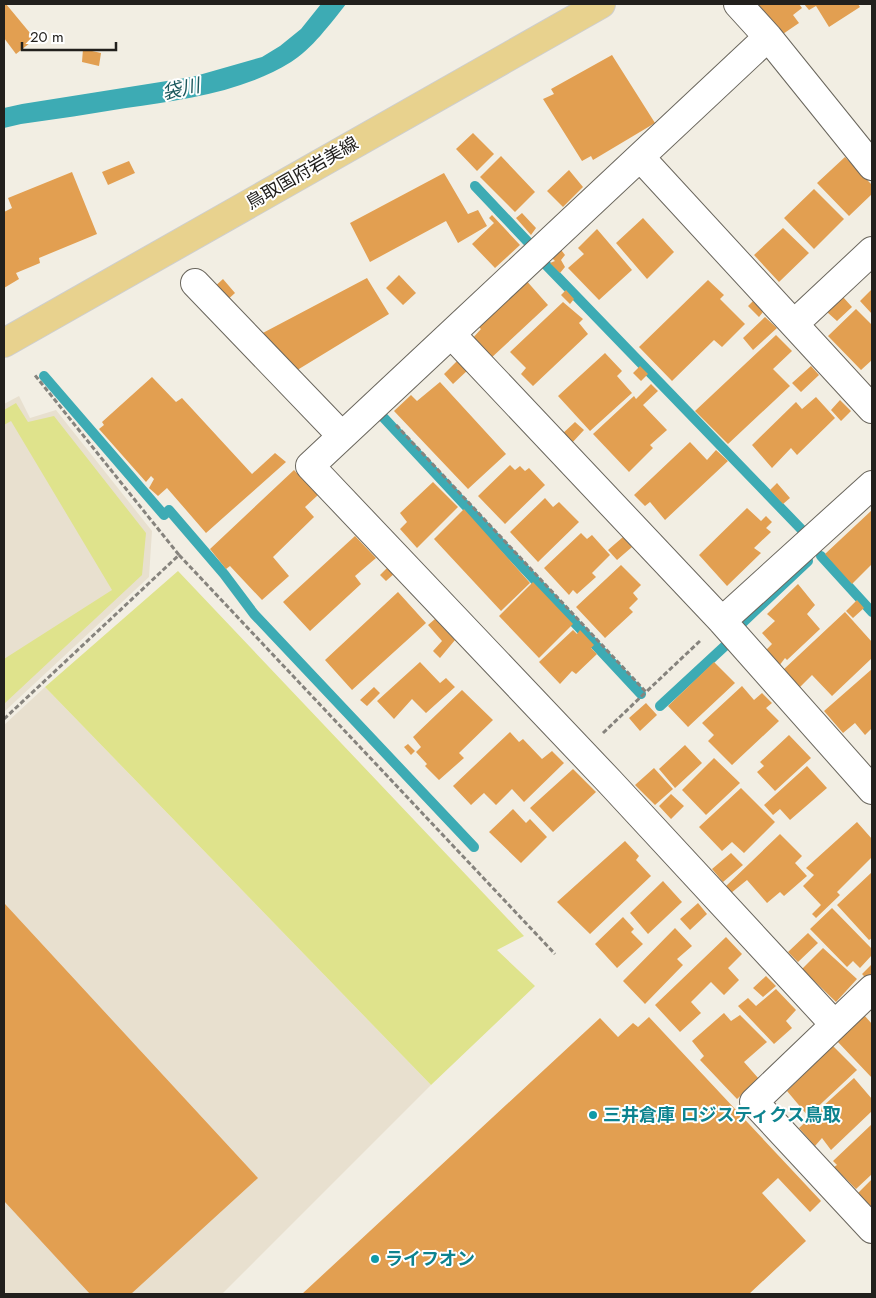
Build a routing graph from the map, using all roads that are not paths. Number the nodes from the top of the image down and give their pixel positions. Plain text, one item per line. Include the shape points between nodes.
1 (601, 4) edge
2 (738, 4) edge
3 (768, 37) junction
4 (640, 157) junction
5 (872, 166) edge
6 (872, 251) edge
7 (195, 282) dead end
8 (794, 324) junction
9 (451, 334) junction
10 (4, 343) edge
11 (872, 409) edge
12 (341, 435) junction
13 (872, 485) edge
14 (722, 621) junction
15 (872, 790) edge
16 (872, 989) edge
17 (834, 1024) junction
18 (872, 1229) edge

1 - 10 main road, 鳥取国府岩美線
2 - 3 street
3 - 4 street
3 - 5 street
4 - 8 street
4 - 9 street
6 - 8 street
7 - 12 street
8 - 11 street
9 - 12 street
9 - 14 street
12 - 17 street via 310,466
13 - 14 street
14 - 15 street
16 - 17 street
17 - 18 street via 754,1102

